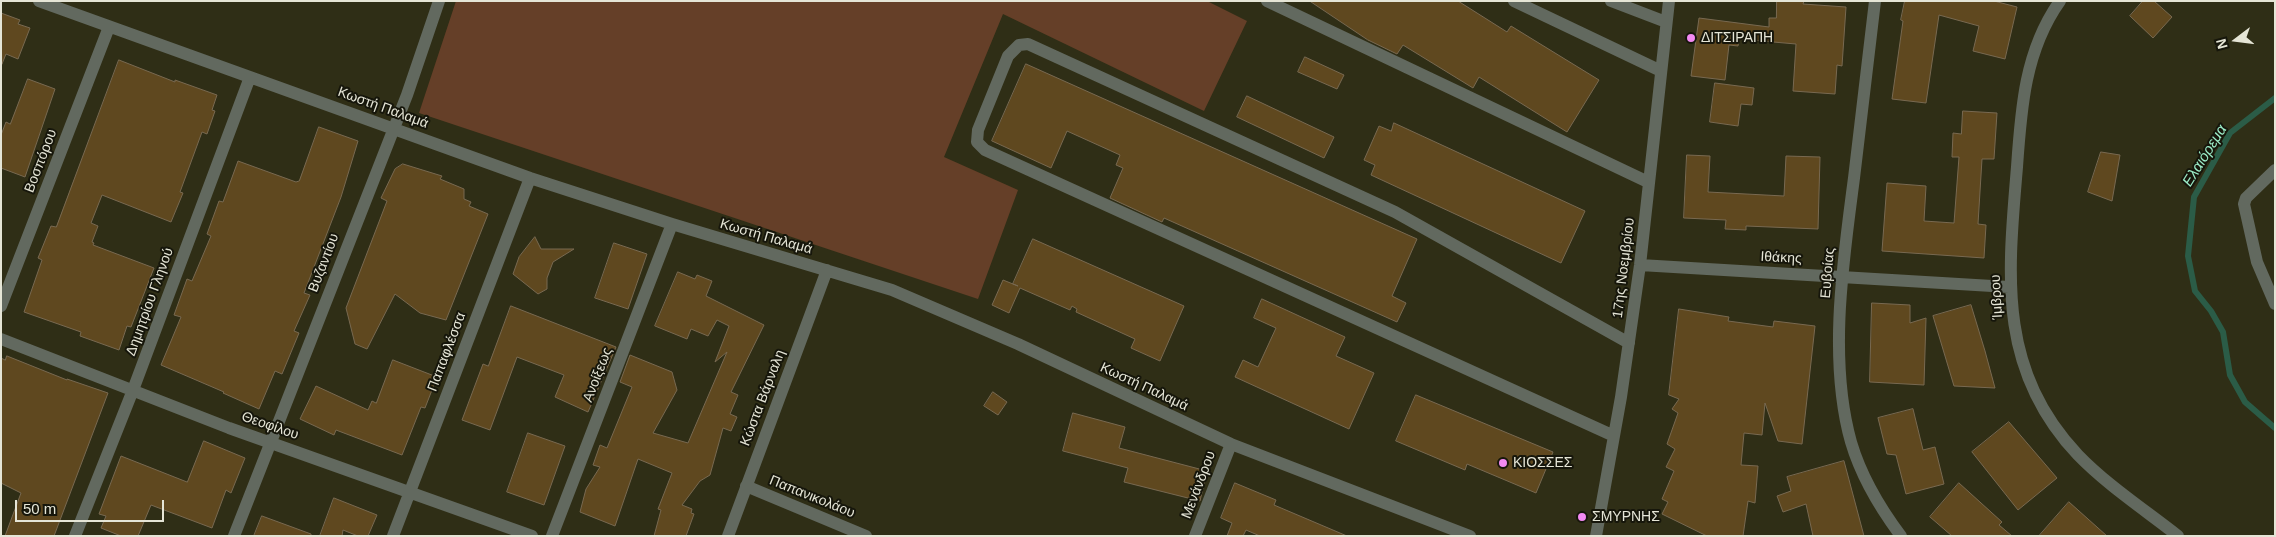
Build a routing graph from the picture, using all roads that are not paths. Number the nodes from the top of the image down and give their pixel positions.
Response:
1 (39, 1) edge
2 (439, 1) edge
3 (1267, 1) edge
4 (1514, 1) edge
5 (1611, 1) edge
6 (1669, 1) edge
7 (1875, 1) edge
8 (2057, 2) edge
9 (1666, 22) junction
10 (110, 27) junction
11 (1661, 71) junction
12 (250, 77) junction
13 (394, 128) junction
14 (2275, 170) edge
15 (530, 178) junction
16 (1648, 182) junction
17 (672, 224) junction
18 (1640, 265) junction
19 (827, 270) junction
20 (1841, 276) junction
21 (2009, 287) junction
22 (2275, 304) edge
23 (1, 306) edge
24 (1, 339) edge
25 (1629, 343) junction
26 (133, 390) junction
27 (1614, 436) junction
28 (271, 441) junction
29 (1231, 444) junction
30 (746, 486) junction
31 (410, 493) junction
32 (76, 536) edge
33 (234, 536) edge
34 (393, 536) edge
35 (532, 536) edge
36 (552, 536) edge
37 (728, 536) edge
38 (866, 536) edge
39 (1196, 536) edge
40 (1470, 536) edge
41 (1596, 536) edge
42 (1901, 536) edge
43 (2178, 536) edge

1 - 10 street, Κωστή Παλαμά
2 - 13 street, Βυζαντίου
3 - 16 street
4 - 11 street
5 - 9 street
6 - 9 street, 17ης Νοεμβρίου
7 - 20 street, Ευβοίας
8 - 21 street, Ίμβρου
9 - 11 street, 17ης Νοεμβρίου
10 - 12 street, Κωστή Παλαμά
10 - 23 street, Βοσπόρου
11 - 16 street, 17ης Νοεμβρίου
12 - 13 street, Κωστή Παλαμά
12 - 26 street, Δημητρίου Γληνού
13 - 15 street, Κωστή Παλαμά
13 - 28 street, Βυζαντίου
14 - 22 street
15 - 17 street, Κωστή Παλαμά
15 - 31 street, Παπαφλέσσα
16 - 18 street, 17ης Νοεμβρίου
17 - 19 street, Κωστή Παλαμά
17 - 36 street, Ανοίξεως
18 - 20 street, Ιθάκης
18 - 25 street, 17ης Νοεμβρίου
19 - 29 street, Κωστή Παλαμά
19 - 30 street, Κώστα Βάρναλη
20 - 21 street, Ιθάκης
20 - 42 street, Ευβοίας
21 - 43 street, Ίμβρου
24 - 26 street, Θεοφίλου
25 - 27 street, 17ης Νοεμβρίου
25 - 27 street
26 - 28 street, Θεοφίλου
26 - 32 street, Δημητρίου Γληνού
27 - 41 street, 17ης Νοεμβρίου
28 - 31 street, Θεοφίλου
28 - 33 street, Βυζαντίου
29 - 39 street, Μενάνδρου
29 - 40 street, Κωστή Παλαμά
30 - 37 street, Κώστα Βάρναλη
30 - 38 street, Παπανικολάου
31 - 34 street, Παπαφλέσσα
31 - 35 street, Θεοφίλου

